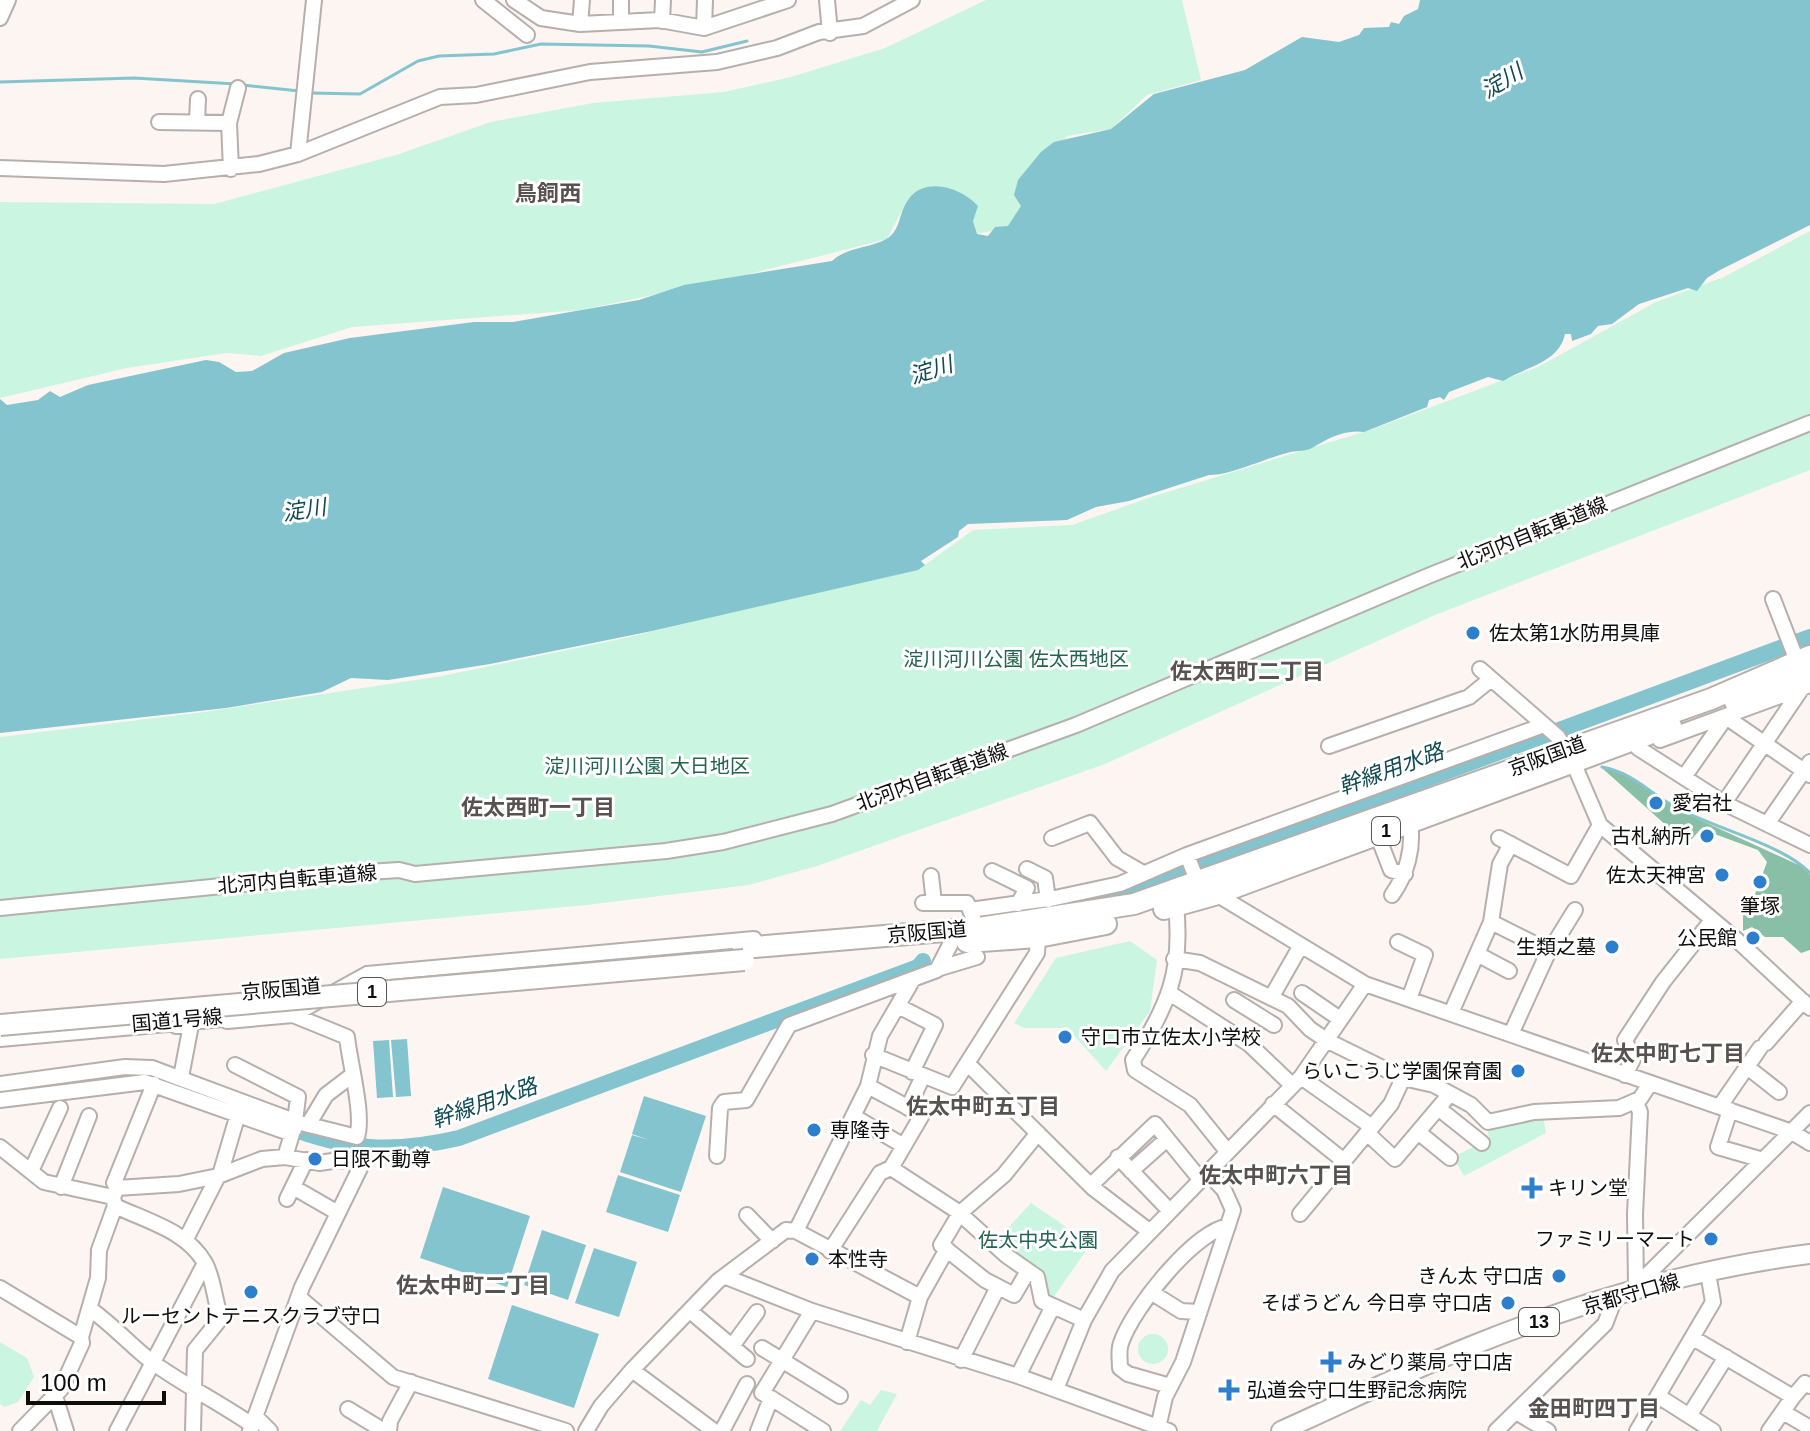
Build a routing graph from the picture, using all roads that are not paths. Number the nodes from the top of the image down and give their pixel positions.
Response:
1 (8, 0) edge
2 (314, 0) edge
3 (483, 0) edge
4 (514, 0) edge
5 (543, 0) edge
6 (582, 0) edge
7 (621, 0) edge
8 (663, 0) edge
9 (705, 0) edge
10 (788, 0) edge
11 (827, 0) edge
12 (871, 0) edge
13 (912, 0) edge
14 (875, 17) junction
15 (0, 18) edge
16 (541, 18) junction
17 (662, 21) junction
18 (621, 22) junction
19 (580, 24) junction
20 (704, 28) junction
21 (830, 33) junction
22 (527, 35) dead end
23 (238, 88) dead end
24 (198, 99) dead end
25 (159, 120) dead end
26 (197, 122) junction
27 (229, 123) junction
28 (298, 154) junction
29 (0, 168) edge
30 (231, 169) junction
31 (1810, 423) edge
32 (1773, 599) dead end
33 (1801, 665) edge
34 (1726, 717) junction
35 (1545, 726) junction
36 (1764, 743) junction
37 (1329, 746) dead end
38 (1638, 748) junction
39 (1565, 749) junction
40 (1808, 769) edge
41 (1684, 777) junction
42 (1724, 803) junction
43 (1410, 822) junction
44 (1767, 824) junction
45 (1600, 825) junction
46 (1377, 834) junction
47 (1052, 838) dead end
48 (1810, 845) edge
49 (1027, 869) dead end
50 (992, 871) dead end
51 (1143, 873) junction
52 (1196, 873) junction
53 (1405, 874) junction
54 (931, 876) dead end
55 (1392, 895) dead end
56 (1048, 900) junction
57 (1018, 904) junction
58 (1176, 905) junction
59 (0, 908) edge
60 (1575, 910) dead end
61 (974, 919) junction
62 (1712, 920) junction
63 (1491, 922) junction
64 (1038, 937) junction
65 (855, 938) junction
66 (1398, 942) dead end
67 (951, 943) junction
68 (1533, 943) dead end
69 (1300, 947) junction
70 (744, 954) junction
71 (1477, 954) junction
72 (977, 957) dead end
73 (1174, 959) junction
74 (937, 970) junction
75 (1509, 971) dead end
76 (912, 981) junction
77 (1365, 984) junction
78 (1242, 986) junction
79 (1302, 993) dead end
80 (353, 994) junction
81 (1171, 994) junction
82 (1271, 998) junction
83 (1409, 999) junction
84 (1234, 1000) junction
85 (1806, 1004) edge
86 (898, 1006) junction
87 (0, 1013) edge
88 (1451, 1013) junction
89 (293, 1015) junction
90 (1340, 1019) junction
91 (0, 1025) edge
92 (191, 1025) junction
93 (1219, 1025) junction
94 (1274, 1025) dead end
95 (1511, 1034) junction
96 (0, 1036) edge
97 (1326, 1040) junction
98 (0, 1042) edge
99 (873, 1055) junction
100 (968, 1064) junction
101 (235, 1065) dead end
102 (1746, 1066) junction
103 (918, 1074) junction
104 (254, 1075) junction
105 (1625, 1075) junction
106 (351, 1076) junction
107 (181, 1077) junction
108 (1403, 1078) junction
109 (1296, 1081) junction
110 (0, 1084) edge
111 (154, 1084) junction
112 (1649, 1085) junction
113 (868, 1086) junction
114 (1779, 1092) dead end
115 (1450, 1094) junction
116 (0, 1100) edge
117 (1636, 1102) junction
118 (1273, 1104) junction
119 (60, 1108) dead end
120 (239, 1108) junction
121 (908, 1108) junction
122 (1438, 1108) junction
123 (1725, 1108) junction
124 (1810, 1113) edge
125 (89, 1116) dead end
126 (853, 1116) junction
127 (297, 1127) junction
128 (1370, 1130) junction
129 (1418, 1132) junction
130 (1792, 1132) junction
131 (1038, 1133) junction
132 (1167, 1139) junction
133 (1482, 1143) dead end
134 (1810, 1143) edge
135 (904, 1146) junction
136 (0, 1148) edge
137 (1227, 1151) junction
138 (717, 1156) dead end
139 (285, 1157) junction
140 (1118, 1157) junction
141 (1450, 1158) dead end
142 (306, 1160) junction
143 (1763, 1160) junction
144 (1344, 1161) junction
145 (891, 1168) junction
146 (31, 1171) junction
147 (1131, 1171) junction
148 (219, 1176) junction
149 (1203, 1176) junction
150 (1091, 1185) junction
151 (61, 1187) junction
152 (115, 1197) junction
153 (1169, 1210) junction
154 (338, 1213) junction
155 (960, 1213) junction
156 (1300, 1214) dead end
157 (747, 1215) dead end
158 (1228, 1226) junction
159 (796, 1231) junction
160 (1149, 1231) junction
161 (186, 1239) junction
162 (772, 1241) junction
163 (947, 1249) junction
164 (830, 1251) junction
165 (1810, 1254) edge
166 (205, 1263) junction
167 (1028, 1271) junction
168 (1708, 1273) junction
169 (726, 1277) junction
170 (998, 1287) junction
171 (0, 1288) edge
172 (1627, 1293) junction
173 (1154, 1294) junction
174 (920, 1297) junction
175 (300, 1298) junction
176 (1052, 1308) junction
177 (90, 1309) junction
178 (690, 1311) junction
179 (812, 1311) junction
180 (757, 1312) dead end
181 (1199, 1312) junction
182 (1084, 1320) junction
183 (81, 1337) junction
184 (1693, 1338) junction
185 (907, 1342) junction
186 (732, 1346) junction
187 (762, 1348) dead end
188 (1726, 1357) junction
189 (747, 1359) dead end
190 (782, 1360) junction
191 (961, 1360) junction
192 (151, 1361) junction
193 (632, 1370) junction
194 (1018, 1376) junction
195 (411, 1382) junction
196 (1170, 1386) junction
197 (1810, 1386) edge
198 (193, 1389) junction
199 (1056, 1389) junction
200 (55, 1396) junction
201 (767, 1396) junction
202 (840, 1396) dead end
203 (1658, 1396) junction
204 (1793, 1397) junction
205 (348, 1409) dead end
206 (1516, 1412) junction
207 (1783, 1412) junction
208 (1689, 1416) junction
209 (252, 1424) edge
210 (364, 1427) edge
211 (1810, 1428) edge
212 (1163, 1429) edge
213 (20, 1431) edge
214 (66, 1431) edge
215 (117, 1431) edge
216 (193, 1431) edge
217 (270, 1431) edge
218 (387, 1431) edge
219 (566, 1431) edge
220 (586, 1431) edge
221 (714, 1431) edge
222 (722, 1431) edge
223 (758, 1431) edge
224 (823, 1431) edge
225 (1281, 1431) edge
226 (1496, 1431) edge
227 (1548, 1431) edge
228 (1637, 1431) edge
229 (1713, 1431) edge
230 (1769, 1431) edge

1 - 15 street
2 - 28 street
3 - 22 street
4 - 16 street
5 - 16 street
6 - 19 street
7 - 18 street
8 - 17 street
9 - 20 street
10 - 20 street
11 - 21 street
12 - 14 street
13 - 14 street
14 - 21 street
16 - 19 street
17 - 18 street
17 - 20 street
18 - 19 street
21 - 28 street
23 - 27 street
24 - 26 street
25 - 26 street
26 - 27 street
27 - 30 street
28 - 30 street
29 - 30 street
31 - 59 street, 北河内自転車道線
32 - 33 street
33 - 34 street
33 - 36 street
33 - 39 highway, 京阪国道 / 1
34 - 36 street
34 - 38 street
34 - 41 street
35 - 37 street
35 - 39 street
35 - 52 street
36 - 40 street
36 - 42 street
38 - 39 street
38 - 41 street
39 - 43 highway, 京阪国道 / 1
39 - 45 street
39 - 52 highway, 京阪国道 / 1
40 - 44 street
41 - 42 street
42 - 44 street
43 - 46 highway, 京阪国道 / 1
43 - 53 street
44 - 48 street
45 - 62 street
45 - 63 street
46 - 52 highway, 京阪国道 / 1
46 - 53 street
47 - 51 street
49 - 56 street
50 - 57 street
51 - 52 street
51 - 56 street
52 - 58 highway, 京阪国道 / 1
52 - 61 highway, 京阪国道 / 1
52 - 69 street
53 - 55 street
54 - 61 street
56 - 57 street
57 - 61 street
58 - 64 highway, 京阪国道 / 1
58 - 73 street
60 - 95 street
61 - 65 highway, 京阪国道 / 1
62 - 85 street
62 - 105 street
63 - 68 street
63 - 71 street
64 - 67 highway, 京阪国道 / 1
64 - 100 street
65 - 70 highway, 京阪国道 / 1
65 - 89 street
66 - 83 street
67 - 70 highway, 京阪国道 / 1
67 - 74 street
69 - 77 street
69 - 82 street
70 - 80 highway, 京阪国道 / 1, bridge
70 - 87 highway, 京阪国道 / 1
71 - 75 street
71 - 88 street
72 - 74 street
73 - 78 street
73 - 81 street
74 - 76 street
76 - 86 street
76 - 138 street
77 - 83 street
77 - 90 street
78 - 82 street
78 - 84 street
79 - 90 street
80 - 91 highway, 京阪国道 / 1, bridge
80 - 96 highway, 国道1号線 / 1, bridge
81 - 93 street
81 - 137 street
82 - 97 street
83 - 88 street
84 - 93 street
84 - 94 street
85 - 102 street
86 - 99 street
86 - 103 street
88 - 95 street
89 - 92 street
89 - 106 street
90 - 97 street
92 - 98 street
92 - 107 street
93 - 109 street
95 - 105 street
97 - 108 street
97 - 109 street
99 - 103 street
99 - 113 street
100 - 103 street
100 - 131 street
101 - 104 street
102 - 114 street
102 - 123 street
103 - 121 street
104 - 120 street
104 - 127 street
105 - 112 street
106 - 127 street
106 - 127 street
107 - 110 street
107 - 120 street
108 - 115 street
108 - 128 street
109 - 118 street
109 - 128 street
111 - 116 street
111 - 120 street
111 - 152 street
112 - 117 street
112 - 123 street
113 - 121 street
113 - 126 street
115 - 117 street
115 - 122 street
117 - 172 street
118 - 137 street
118 - 144 street
119 - 146 street
120 - 127 street
120 - 148 street
121 - 135 street
122 - 129 street
122 - 133 street
123 - 130 street
123 - 143 street
124 - 130 street
125 - 151 street
126 - 135 street
126 - 159 street
127 - 139 street
128 - 129 street
128 - 144 street
129 - 141 street
130 - 134 street
130 - 143 street
131 - 150 street
131 - 155 street
132 - 140 street
132 - 147 street
132 - 149 street
135 - 145 street
136 - 146 street
137 - 149 street
139 - 142 street
139 - 148 street
140 - 147 street
140 - 150 street
142 - 154 street
142 - 154 street
143 - 172 street
144 - 156 street
145 - 155 street
145 - 164 street
146 - 151 street
147 - 153 street
148 - 152 street
148 - 161 street
149 - 153 street
149 - 158 street
150 - 160 street
151 - 152 street
152 - 161 street
152 - 177 street
153 - 160 street
154 - 175 street
155 - 163 street
155 - 167 street
157 - 162 street
158 - 173 street
158 - 181 street
159 - 162 street
159 - 164 street
160 - 182 street
161 - 166 street
162 - 169 street
163 - 170 street
163 - 174 street
164 - 174 street
165 - 168 main road, 京都守口線 / 13
166 - 192 street
166 - 198 street
167 - 170 street
167 - 176 street
168 - 172 main road, 京都守口線 / 13
168 - 184 street
169 - 178 street
169 - 179 street
170 - 191 street
171 - 183 street
172 - 206 street
172 - 225 main road, 京都守口線 / 13
173 - 181 street
173 - 196 street
174 - 185 street
175 - 195 street
175 - 209 street
176 - 182 street
176 - 194 street
177 - 183 street
177 - 192 street
178 - 186 street
178 - 193 street
179 - 185 street
179 - 190 street
180 - 186 street
181 - 196 street
182 - 199 street
183 - 200 street
184 - 188 street
184 - 203 street
185 - 191 street
186 - 189 street
187 - 190 street
188 - 204 street
188 - 208 street
190 - 201 street
190 - 202 street
191 - 194 street
192 - 198 street
192 - 215 street
193 - 220 street
193 - 221 street
194 - 199 street
195 - 218 street
195 - 219 street
196 - 212 street
197 - 204 street
198 - 209 street
198 - 216 street
199 - 212 street
200 - 213 street
200 - 214 street
201 - 222 street
201 - 223 street
201 - 224 street
203 - 208 street
203 - 228 street
204 - 207 street
205 - 210 street
206 - 226 street
206 - 227 street
207 - 211 street
207 - 230 street
208 - 229 street
209 - 217 street
210 - 218 street

